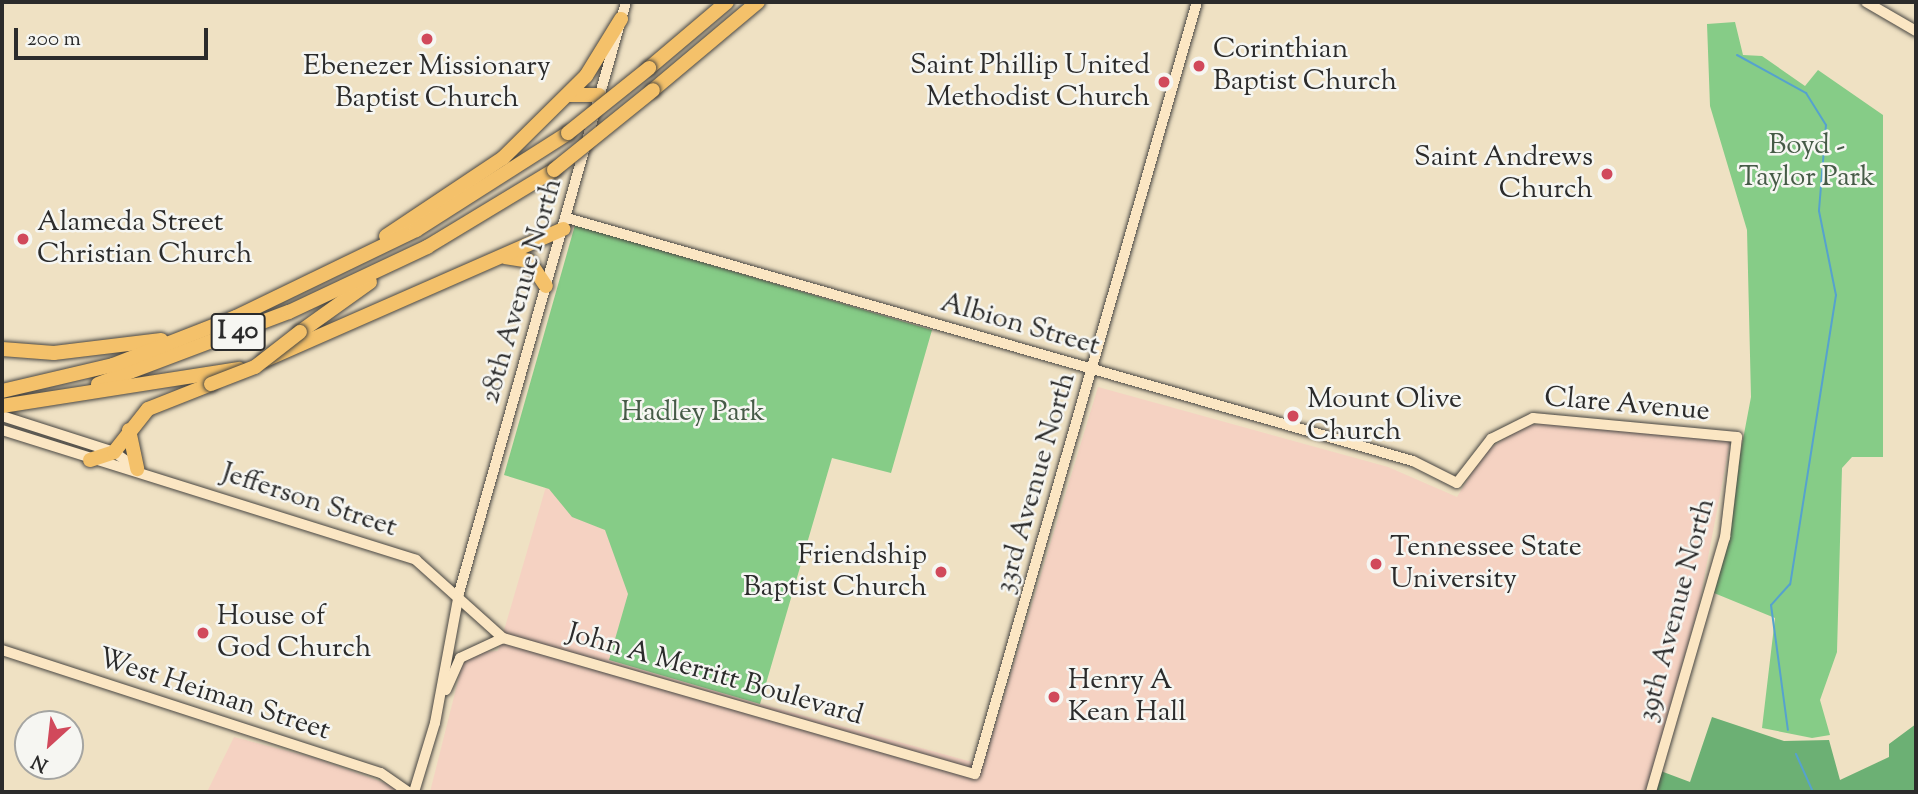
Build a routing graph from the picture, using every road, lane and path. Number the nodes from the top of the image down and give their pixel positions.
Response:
1 (626, 2) edge
2 (727, 2) edge
3 (758, 2) edge
4 (1197, 2) edge
5 (1867, 2) edge
6 (621, 19) junction
7 (1916, 31) edge
8 (569, 95) junction
9 (598, 95) junction
10 (565, 223) junction
11 (427, 247) junction
12 (500, 257) junction
13 (344, 264) junction
14 (546, 286) junction
15 (193, 334) junction
16 (2, 349) edge
17 (1092, 370) junction
18 (2, 391) edge
19 (35, 395) junction
20 (2, 406) edge
21 (2, 416) edge
22 (129, 428) junction
23 (2, 430) edge
24 (1737, 437) joint
25 (114, 452) junction
26 (90, 460) junction
27 (137, 469) junction
28 (1457, 483) joint
29 (459, 593) junction
30 (503, 638) junction
31 (2, 650) edge
32 (435, 723) junction
33 (975, 774) joint
34 (408, 792) edge
35 (414, 792) edge
36 (1651, 792) edge

1 - 6 street, 28th Avenue North
2 - 13 highway, I 40, bridge
3 - 11 highway, I 40, bridge
4 - 17 street, 33rd Avenue North
5 - 7 street
6 - 8 highway
6 - 9 street, 28th Avenue North
8 - 9 highway
8 - 13 highway
9 - 10 street, 28th Avenue North
10 - 12 highway
10 - 14 street, 28th Avenue North
10 - 17 street, Albion Street
11 - 19 highway, I 40
11 - 22 highway, bridge
12 - 14 highway
12 - 19 highway
13 - 15 highway, I 40
14 - 29 street, 28th Avenue North
15 - 16 highway
15 - 19 highway, I 40
17 - 28 street, Albion Street
17 - 33 street, 33rd Avenue North
18 - 19 highway, I 40
19 - 20 highway, I 40
21 - 25 street, Jefferson Street
22 - 25 highway
22 - 27 highway
23 - 26 street, Jefferson Street
24 - 28 street, Clare Avenue
24 - 36 street, 39th Avenue North
25 - 26 highway
25 - 27 street, Jefferson Street
26 - 27 street, Jefferson Street
27 - 29 street, Jefferson Street
29 - 30 street, John A Merritt Boulevard
29 - 32 street, 28th Avenue North
30 - 32 street
30 - 33 street, John A Merritt Boulevard
31 - 34 street, West Heiman Street
32 - 35 street

